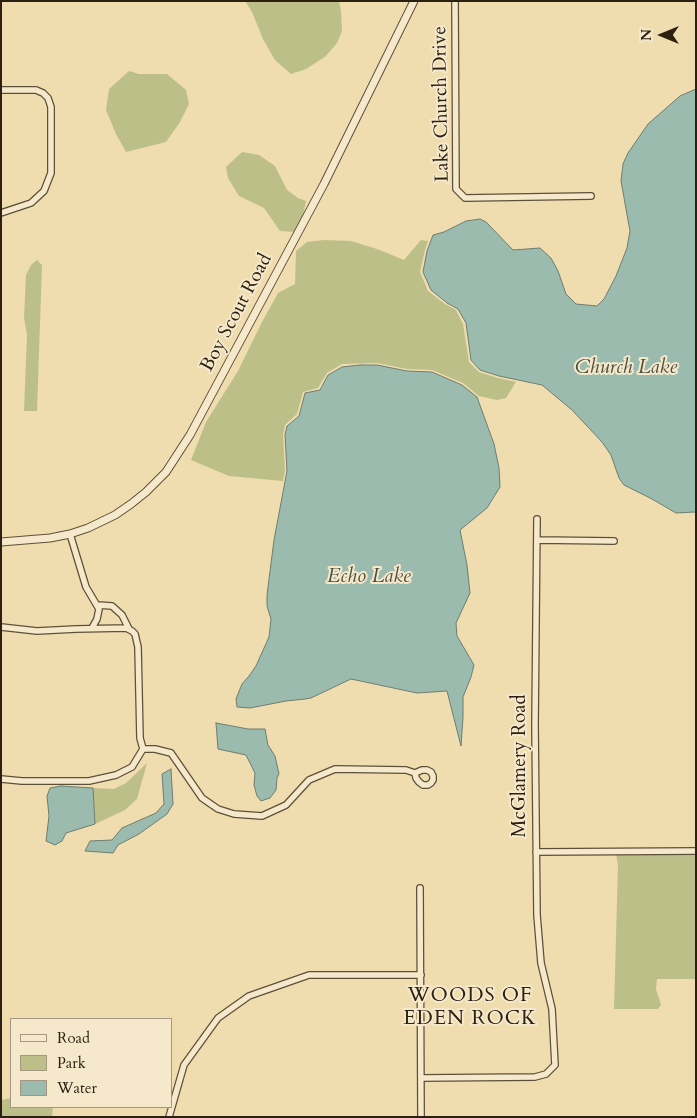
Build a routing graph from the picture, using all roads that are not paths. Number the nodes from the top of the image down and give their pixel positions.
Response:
1 (414, 1) edge
2 (455, 1) edge
3 (1, 90) edge
4 (591, 196) dead end
5 (1, 212) edge
6 (537, 519) dead end
7 (70, 534) junction
8 (537, 540) junction
9 (614, 541) dead end
10 (1, 542) edge
11 (98, 605) junction
12 (1, 627) edge
13 (92, 628) junction
14 (129, 629) junction
15 (144, 748) junction
16 (415, 773) dead end
17 (1, 778) edge
18 (696, 851) edge
19 (536, 852) junction
20 (420, 888) dead end
21 (421, 975) junction
22 (421, 1078) junction
23 (172, 1107) edge
24 (421, 1117) edge

1 - 7 street, Boy Scout Road
2 - 4 street, Lake Church Drive
3 - 5 street
6 - 8 street, McGlamery Road
7 - 10 street, Boy Scout Road
7 - 11 street
8 - 9 street
8 - 19 street, McGlamery Road
11 - 13 street
11 - 14 street
12 - 13 street
13 - 14 street
14 - 15 street
15 - 16 street
15 - 17 street
18 - 19 street, McGlamery Road
19 - 22 street
20 - 21 street
21 - 22 street
21 - 23 street
22 - 24 street

